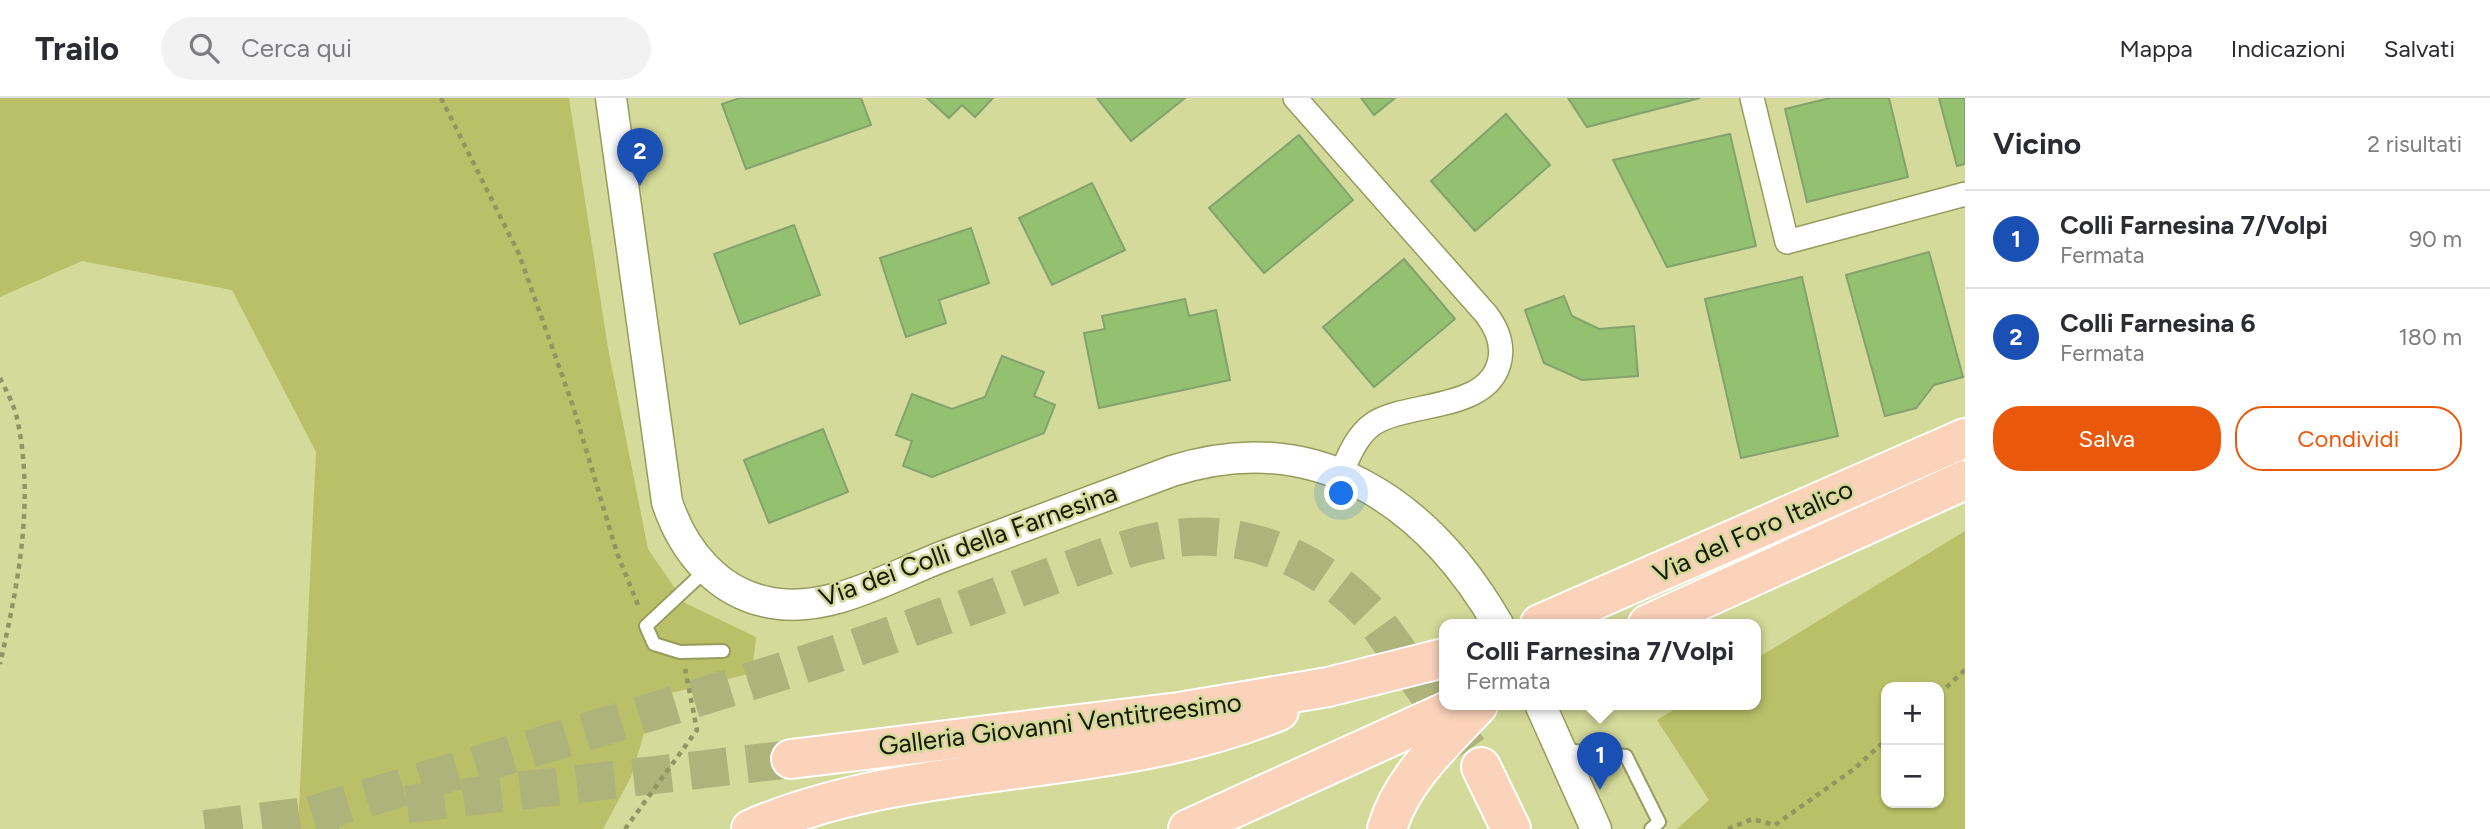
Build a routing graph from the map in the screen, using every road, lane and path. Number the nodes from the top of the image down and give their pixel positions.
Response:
1 (441, 98) edge
2 (611, 98) edge
3 (1295, 98) edge
4 (1752, 98) edge
5 (1965, 194) edge
6 (0, 378) edge
7 (1965, 438) edge
8 (1341, 474) junction
9 (1965, 480) edge
10 (706, 569) junction
11 (1553, 618) edge
12 (1495, 619) edge
13 (1659, 619) edge
14 (646, 626) junction
15 (723, 651) dead end
16 (680, 652) junction
17 (1439, 659) edge
18 (0, 664) edge
19 (1965, 670) edge
20 (1328, 687) junction
21 (1944, 689) edge
22 (1450, 710) edge
23 (1473, 710) edge
24 (1544, 710) edge
25 (1881, 745) edge
26 (1561, 750) junction
27 (791, 759) tunnel mouth
28 (1480, 767) tunnel mouth
29 (1776, 827) edge
30 (625, 829) edge
31 (751, 829) edge
32 (1188, 829) edge
33 (1387, 829) edge
34 (1511, 829) edge
35 (1596, 829) edge
36 (1651, 829) edge
37 (1728, 829) edge

1 - 14 path
2 - 10 street, Via dei Colli della Farnesina
3 - 8 street
4 - 5 street
6 - 18 path
7 - 11 highway, Via del Foro Italico
8 - 10 street, Via dei Colli della Farnesina
8 - 12 street, Via dei Colli della Farnesina
9 - 13 highway, Via del Foro Italico
10 - 14 lane
14 - 16 lane
15 - 16 lane
16 - 30 path
17 - 20 highway
19 - 21 path
20 - 27 highway, Galleria Giovanni Ventitreesimo
20 - 31 highway
22 - 32 highway
23 - 33 highway
24 - 26 street
25 - 29 path
26 - 35 street
26 - 36 lane
28 - 34 highway
29 - 37 path

